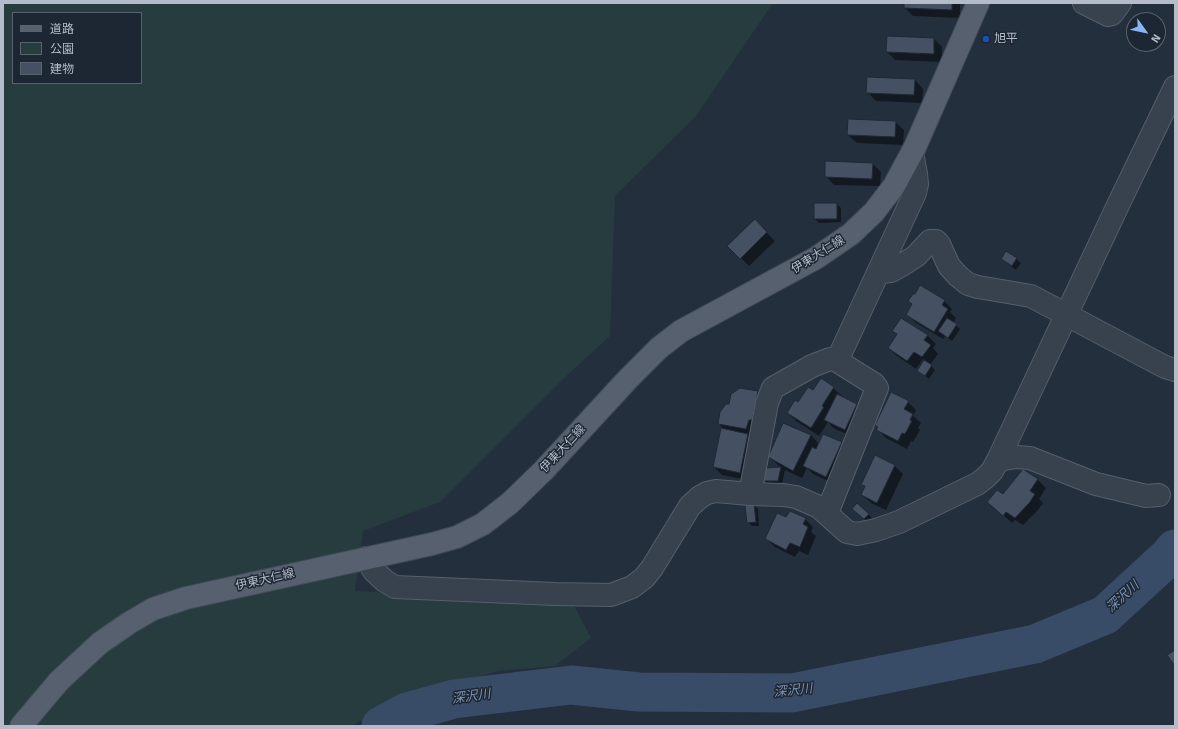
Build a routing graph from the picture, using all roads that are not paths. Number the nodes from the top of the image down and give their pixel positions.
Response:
1 (978, 3) edge
2 (1084, 3) edge
3 (1120, 3) edge
4 (1175, 87) edge
5 (912, 153) junction
6 (879, 272) junction
7 (1066, 314) junction
8 (837, 361) junction
9 (1175, 370) edge
10 (998, 460) junction
11 (750, 494) junction
12 (1159, 495) dead end
13 (826, 513) junction
14 (366, 558) junction
15 (21, 726) edge

1 - 5 main road, 伊東大仁線
2 - 3 street
4 - 7 street
5 - 6 street
5 - 14 main road, 伊東大仁線
6 - 7 street
6 - 8 street
7 - 9 street
7 - 10 street
8 - 11 street
8 - 13 street
10 - 12 street
10 - 13 street
11 - 13 street
11 - 14 street
14 - 15 main road, 伊東大仁線

